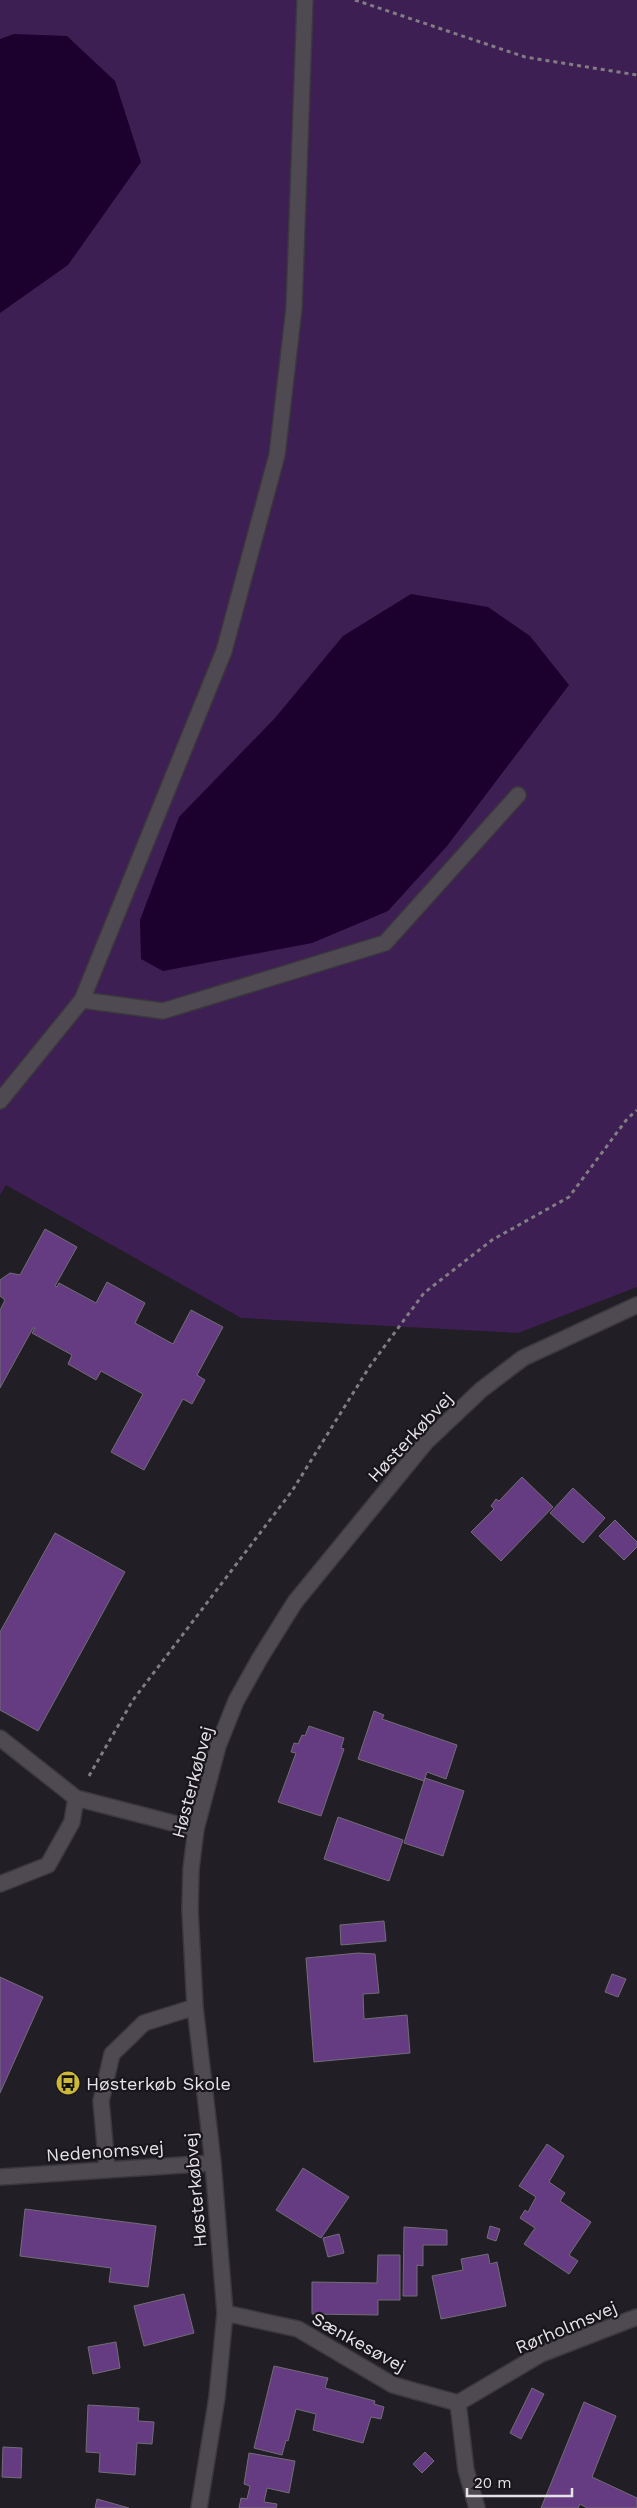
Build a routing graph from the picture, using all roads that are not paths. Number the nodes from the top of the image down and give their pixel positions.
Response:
1 (305, 0) edge
2 (518, 795) dead end
3 (82, 1000) junction
4 (0, 1101) edge
5 (637, 1305) edge
6 (0, 1738) edge
7 (76, 1798) junction
8 (196, 1829) junction
9 (0, 1884) edge
10 (195, 2007) junction
11 (213, 2163) junction
12 (107, 2168) junction
13 (0, 2177) edge
14 (225, 2313) junction
15 (637, 2317) edge
16 (458, 2403) junction
17 (199, 2508) edge
18 (477, 2508) edge

1 - 3 street
2 - 3 street
3 - 4 street
5 - 8 street, Høsterkøbvej
6 - 7 street
7 - 8 street
7 - 9 street
8 - 10 street, Høsterkøbvej
10 - 11 street, Høsterkøbvej
10 - 12 street
11 - 12 street, Nedenomsvej
11 - 14 street, Høsterkøbvej
12 - 13 street, Nedenomsvej
14 - 16 street, Sænkesøvej
14 - 17 street, Høsterkøbvej
15 - 16 street, Rørholmsvej
16 - 18 street

